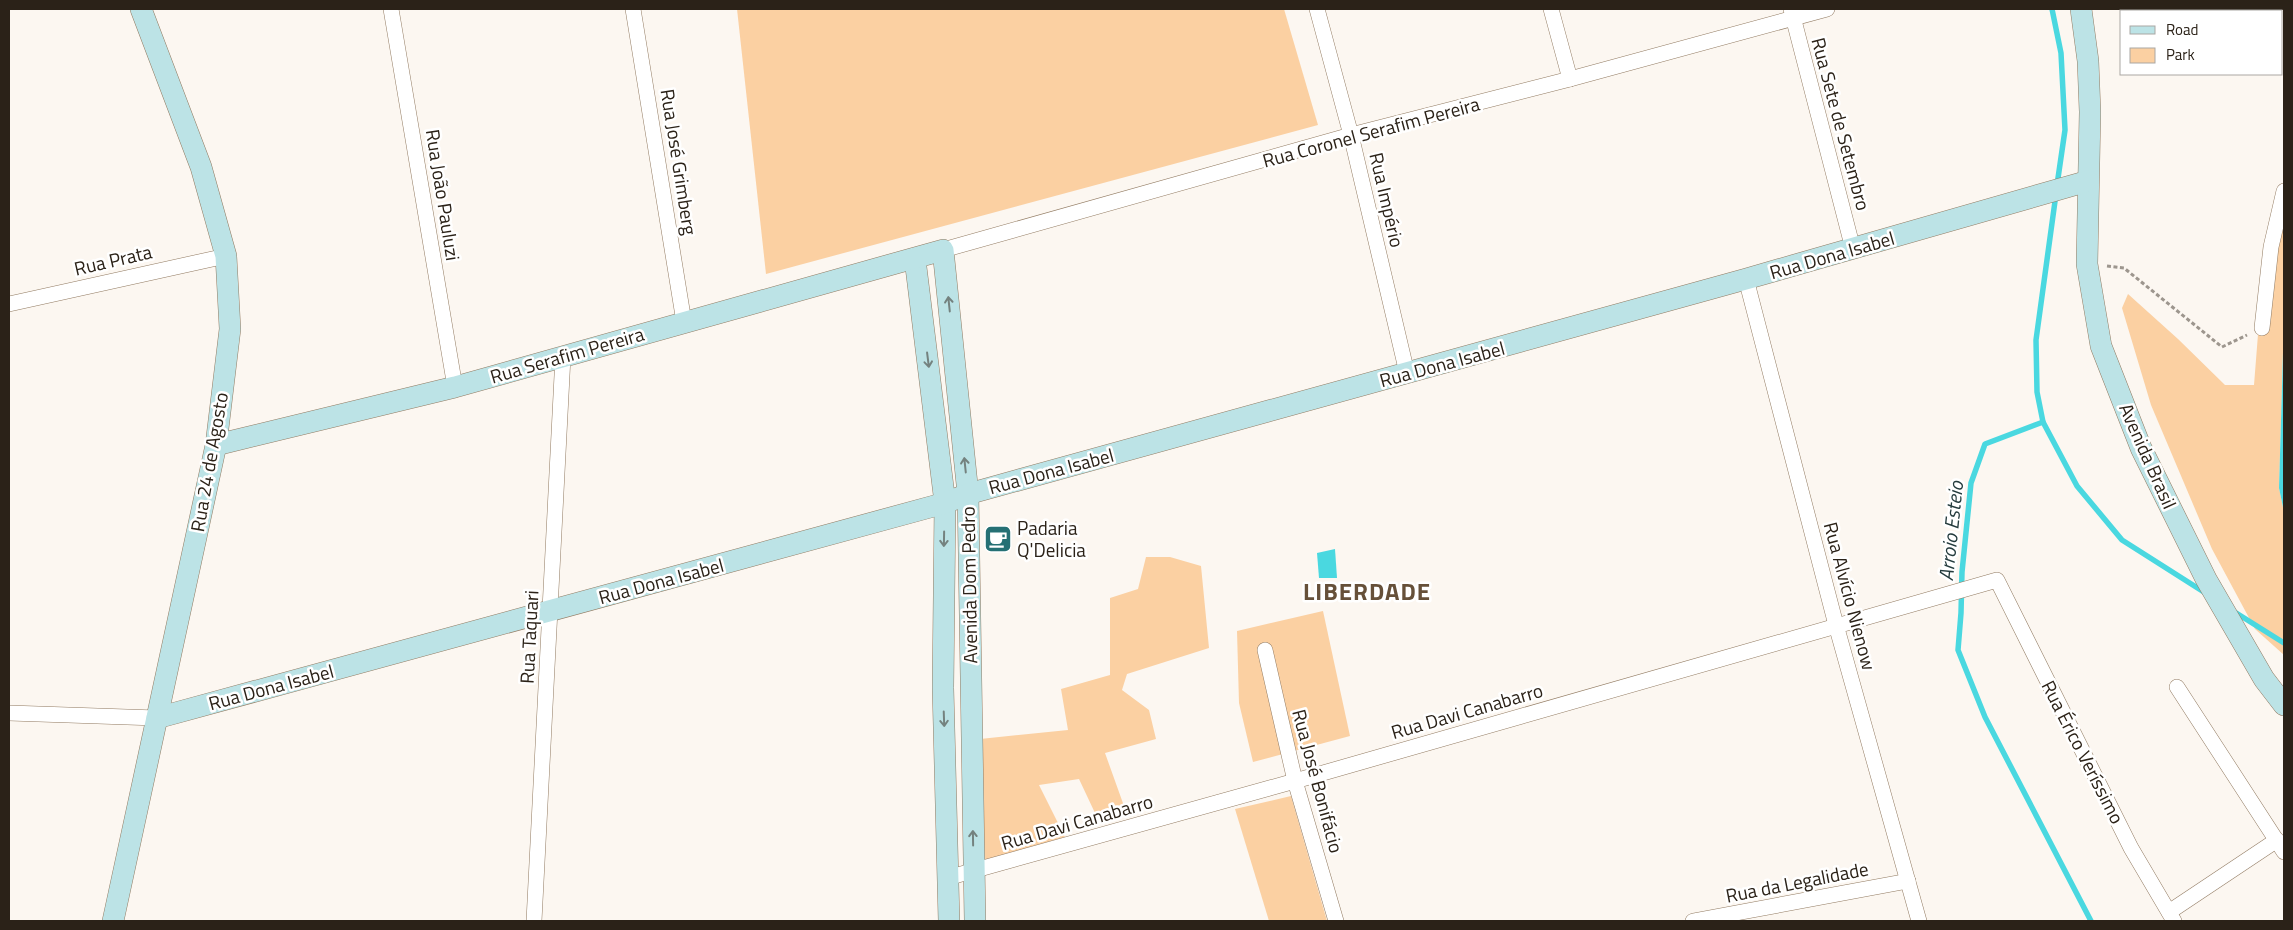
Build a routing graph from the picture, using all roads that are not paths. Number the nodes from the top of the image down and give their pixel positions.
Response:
1 (141, 9) edge
2 (391, 9) edge
3 (633, 9) edge
4 (1316, 9) edge
5 (1551, 9) edge
6 (1827, 9) edge
7 (2081, 9) edge
8 (1792, 13) edge
9 (1570, 79) junction
10 (1351, 135) junction
11 (2078, 184) junction
12 (2284, 191) edge
13 (1853, 249) junction
14 (943, 250) junction
15 (226, 256) junction
16 (915, 259) junction
17 (1746, 279) junction
18 (9, 304) edge
19 (684, 322) junction
20 (2262, 328) road end
21 (562, 356) junction
22 (1407, 373) junction
23 (454, 387) junction
24 (216, 445) junction
25 (968, 494) junction
26 (945, 503) junction
27 (1998, 580) joint
28 (943, 592) junction
29 (969, 592) junction
30 (550, 611) junction
31 (1836, 625) junction
32 (1265, 650) dead end
33 (970, 686) junction
34 (2177, 687) dead end
35 (943, 688) junction
36 (2284, 705) edge
37 (9, 713) edge
38 (157, 718) junction
39 (1295, 781) junction
40 (946, 783) junction
41 (972, 783) junction
42 (2281, 846) edge
43 (974, 872) junction
44 (947, 878) junction
45 (1908, 881) junction
46 (2171, 917) edge
47 (113, 921) edge
48 (534, 921) edge
49 (949, 921) edge
50 (975, 921) edge
51 (1336, 921) edge
52 (1693, 921) edge
53 (1919, 921) edge

1 - 15 street, Rua 24 de Agosto
2 - 23 street, Rua João Pauluzi
3 - 19 street, Rua José Grimberg
4 - 10 street, Rua Império
5 - 9 street
6 - 8 street, Rua Coronel Serafim Pereira
7 - 11 street
8 - 9 street, Rua Coronel Serafim Pereira
8 - 13 street, Rua Sete de Setembro
9 - 10 street, Rua Coronel Serafim Pereira
10 - 14 street, Rua Coronel Serafim Pereira
10 - 22 street, Rua Império
11 - 13 street, Rua Dona Isabel
11 - 36 street, Avenida Brasil
12 - 20 street
13 - 17 street, Rua Dona Isabel
14 - 16 street, Rua Coronel Serafim Pereira
25 -> 14 street, Avenida Dom Pedro
15 - 18 street, Rua Prata
15 - 24 street, Rua 24 de Agosto
16 - 19 street, Rua Serafim Pereira
16 -> 26 street, Avenida Dom Pedro
17 - 22 street, Rua Dona Isabel
17 - 31 street, Rua Alvício Nienow
19 - 21 street, Rua Serafim Pereira
21 - 23 street, Rua Serafim Pereira
21 - 30 street, Rua Taquari
22 - 25 street, Rua Dona Isabel
23 - 24 street, Rua Serafim Pereira
24 - 38 street, Rua 24 de Agosto
25 - 26 street, Rua Dona Isabel
25 - 29 street, Avenida Dom Pedro
26 -> 28 street, Avenida Dom Pedro
26 - 30 street, Rua Dona Isabel
27 - 31 street, Rua Davi Canabarro
27 - 46 street, Rua Érico Veríssimo
28 - 29 street
28 - 35 street, Avenida Dom Pedro
29 - 33 street, Avenida Dom Pedro
30 - 38 street, Rua Dona Isabel
30 - 48 street, Rua Taquari
31 - 39 street, Rua Davi Canabarro
31 - 45 street, Rua Alvício Nienow
32 - 39 street, Rua José Bonifácio
33 - 35 street
33 - 41 street, Avenida Dom Pedro
34 - 42 street
35 -> 40 street, Avenida Dom Pedro
37 - 38 street, Rua Dona Isabel
38 - 47 street, Rua 24 de Agosto
39 - 43 street, Rua Davi Canabarro
39 - 51 street, Rua José Bonifácio
40 - 41 street
40 - 44 street, Avenida Dom Pedro
43 -> 41 street, Avenida Dom Pedro
42 - 46 street
43 - 44 street, Rua Davi Canabarro
43 - 50 street, Avenida Dom Pedro
44 - 49 street, Avenida Dom Pedro
45 - 52 street, Rua da Legalidade
45 - 53 street, Rua Alvício Nienow

